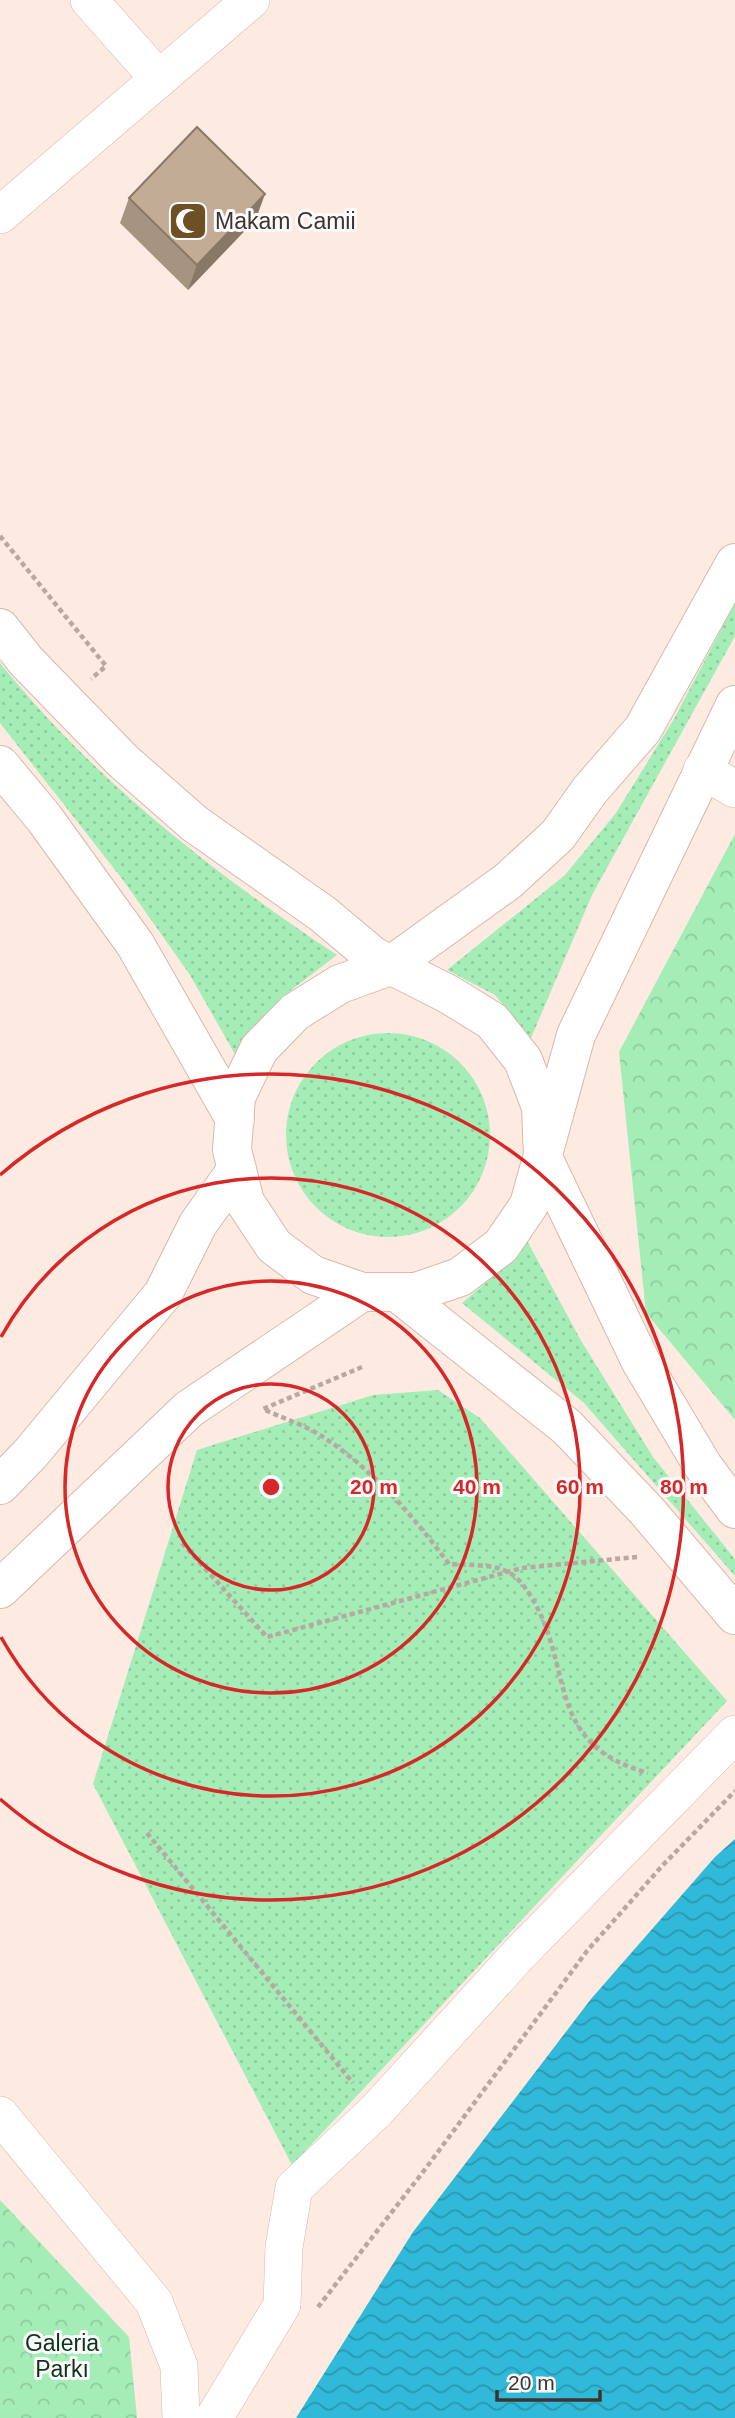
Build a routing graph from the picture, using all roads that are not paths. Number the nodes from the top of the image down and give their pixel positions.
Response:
1 (89, 0) edge
2 (251, 0) edge
3 (159, 79) junction
4 (0, 215) edge
5 (735, 563) edge
6 (0, 628) edge
7 (730, 728) edge
8 (0, 765) edge
9 (702, 770) junction
10 (735, 789) edge
11 (390, 966) junction
12 (235, 1119) junction
13 (543, 1158) junction
14 (237, 1169) junction
15 (379, 1292) junction
16 (0, 1485) edge
17 (735, 1509) edge
18 (0, 1589) edge
19 (735, 1615) edge
20 (735, 1734) edge
21 (0, 2115) edge
22 (181, 2418) edge
23 (214, 2418) edge

1 - 3 street
2 - 3 street
3 - 4 street
5 - 11 main road
6 - 11 main road
7 - 9 main road
8 - 12 main road
9 - 10 street
9 - 13 main road
11 - 12 main road
11 - 13 main road
12 - 14 main road
13 - 15 main road
13 - 17 main road
14 - 15 main road
14 - 16 main road
15 - 18 main road
15 - 19 main road
20 - 23 street
21 - 22 street

